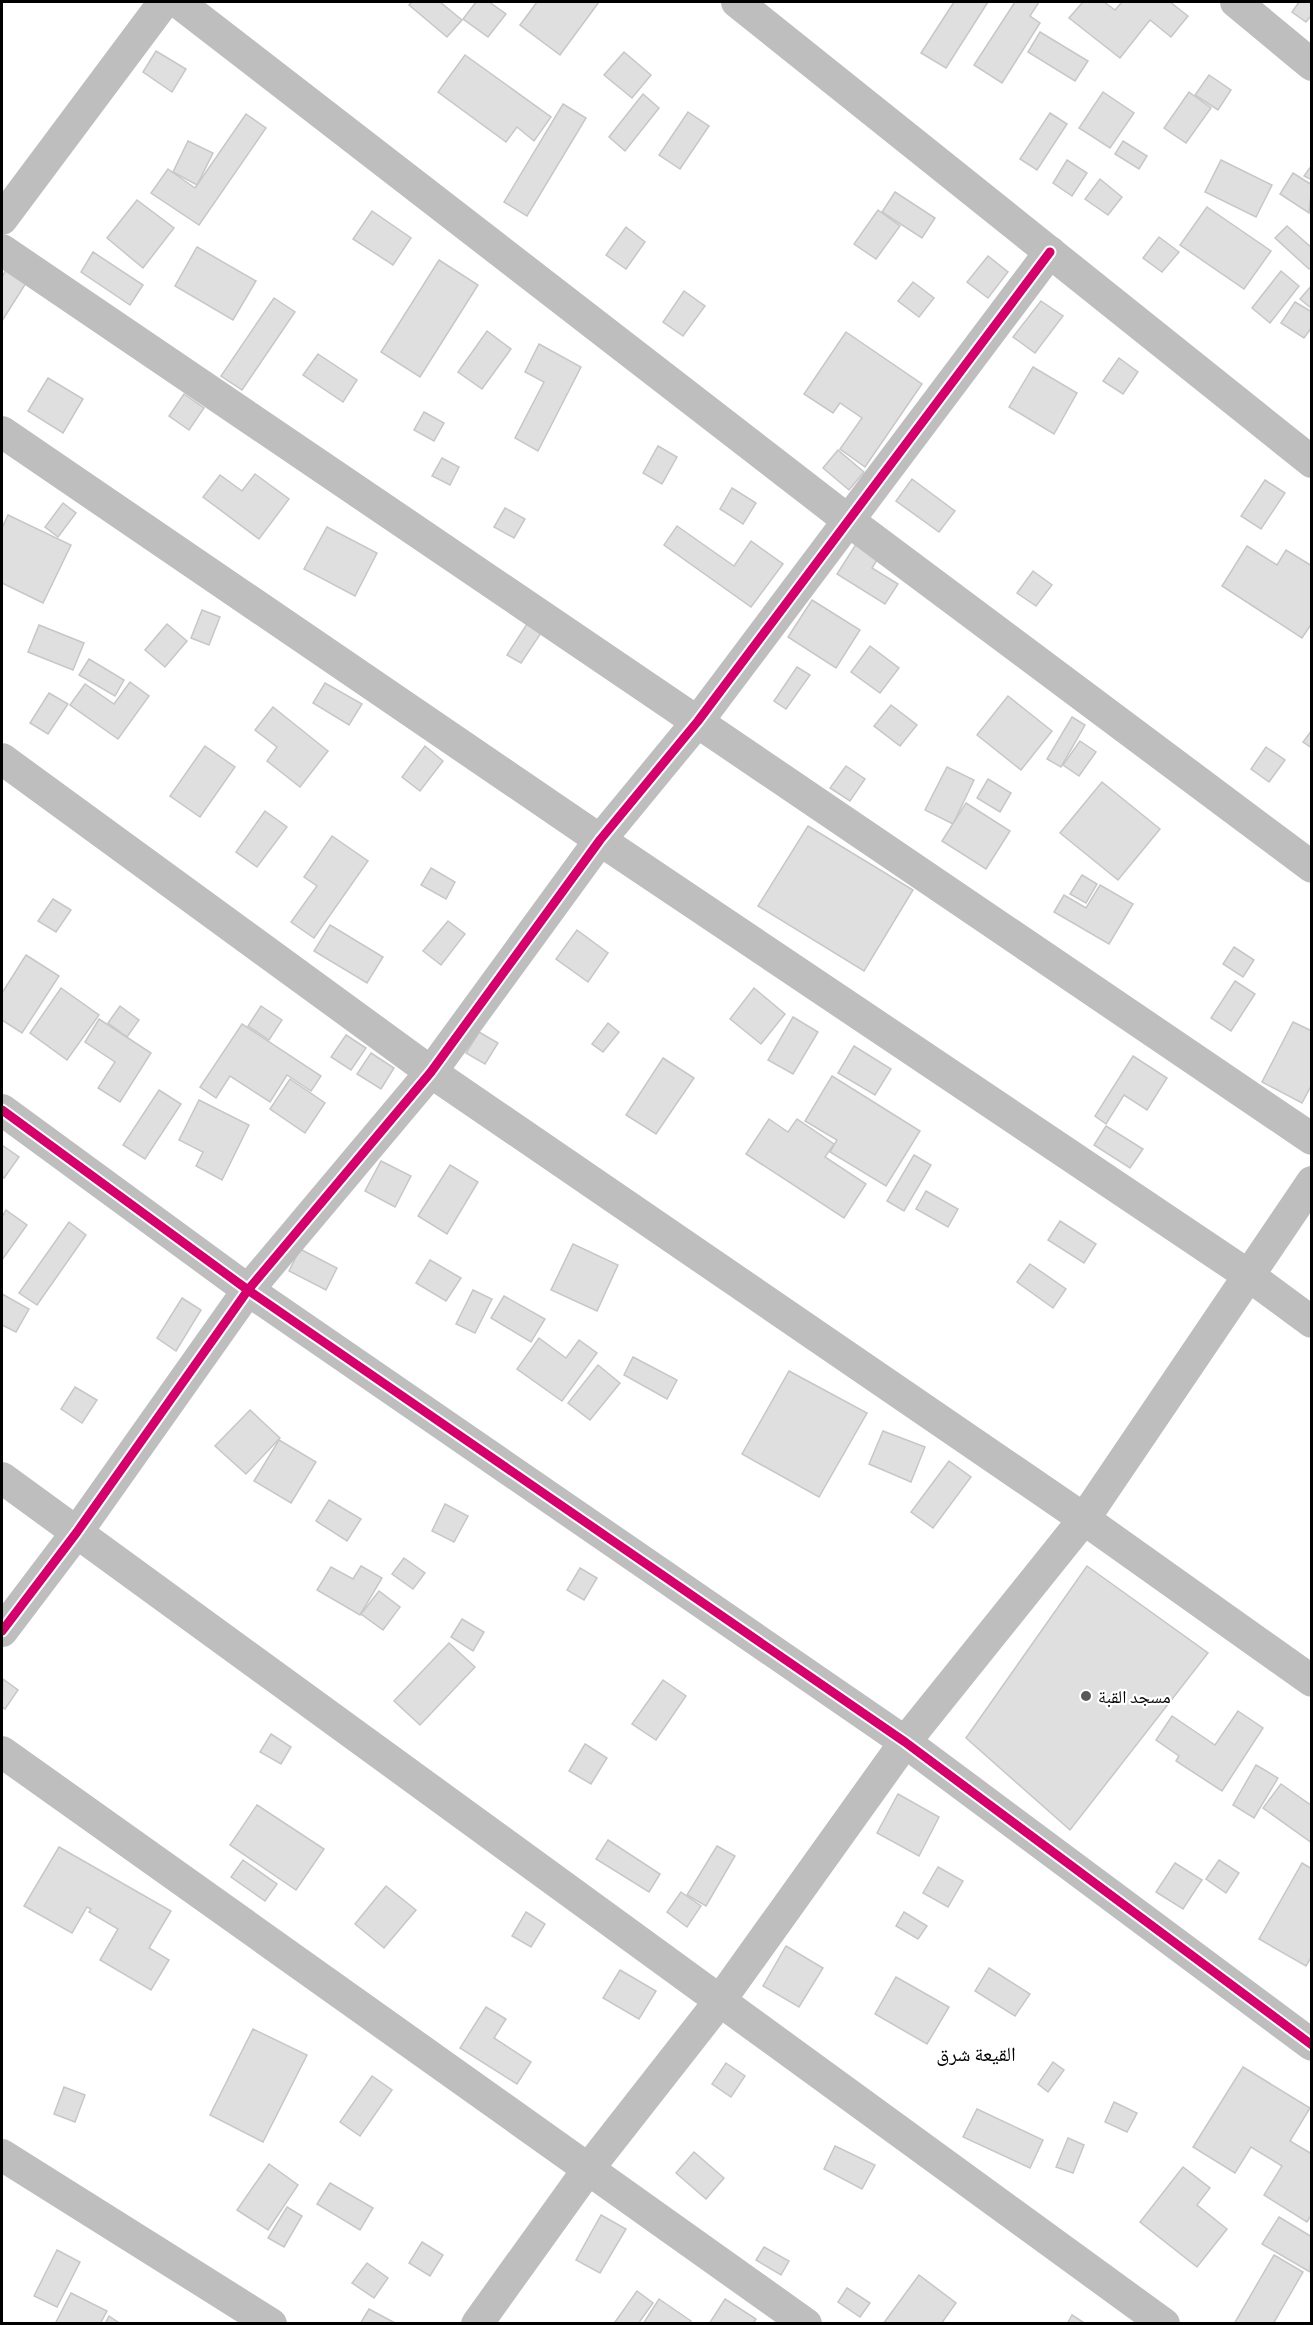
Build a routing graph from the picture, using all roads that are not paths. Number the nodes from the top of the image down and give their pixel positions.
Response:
1 (164, 2) edge
2 (178, 2) edge
3 (737, 2) edge
4 (1236, 2) edge
5 (1311, 65) edge
6 (2, 219) edge
7 (2, 250) edge
8 (1050, 252) junction
9 (2, 432) edge
10 (1311, 462) edge
11 (849, 521) junction
12 (698, 721) junction
13 (2, 759) edge
14 (600, 840) junction
15 (1311, 867) edge
16 (431, 1072) junction
17 (2, 1110) edge
18 (1311, 1139) edge
19 (1311, 1182) edge
20 (1248, 1275) junction
21 (248, 1290) junction
22 (1311, 1322) edge
23 (2, 1478) edge
24 (1084, 1519) junction
25 (77, 1532) junction
26 (2, 1631) edge
27 (1311, 1681) edge
28 (905, 1742) junction
29 (2, 1752) edge
30 (719, 2002) junction
31 (1311, 2045) edge
32 (2, 2155) edge
33 (590, 2168) junction
34 (271, 2324) edge
35 (477, 2324) edge
36 (806, 2324) edge
37 (1164, 2324) edge

1 - 6 street
2 - 11 street
3 - 8 street
4 - 5 street
7 - 12 street
8 - 10 street
8 - 11 street
9 - 14 street
11 - 12 street
11 - 15 street
12 - 14 street
12 - 18 street
13 - 16 street
14 - 16 street
14 - 20 street
16 - 21 street
16 - 24 street
17 - 21 street
19 - 20 street
20 - 22 street
20 - 24 street
21 - 25 street
21 - 28 street
23 - 25 street
24 - 27 street
24 - 28 street
25 - 26 street
25 - 30 street
28 - 30 street
28 - 31 street
29 - 33 street
30 - 33 street
30 - 37 street
32 - 34 street
33 - 35 street
33 - 36 street

